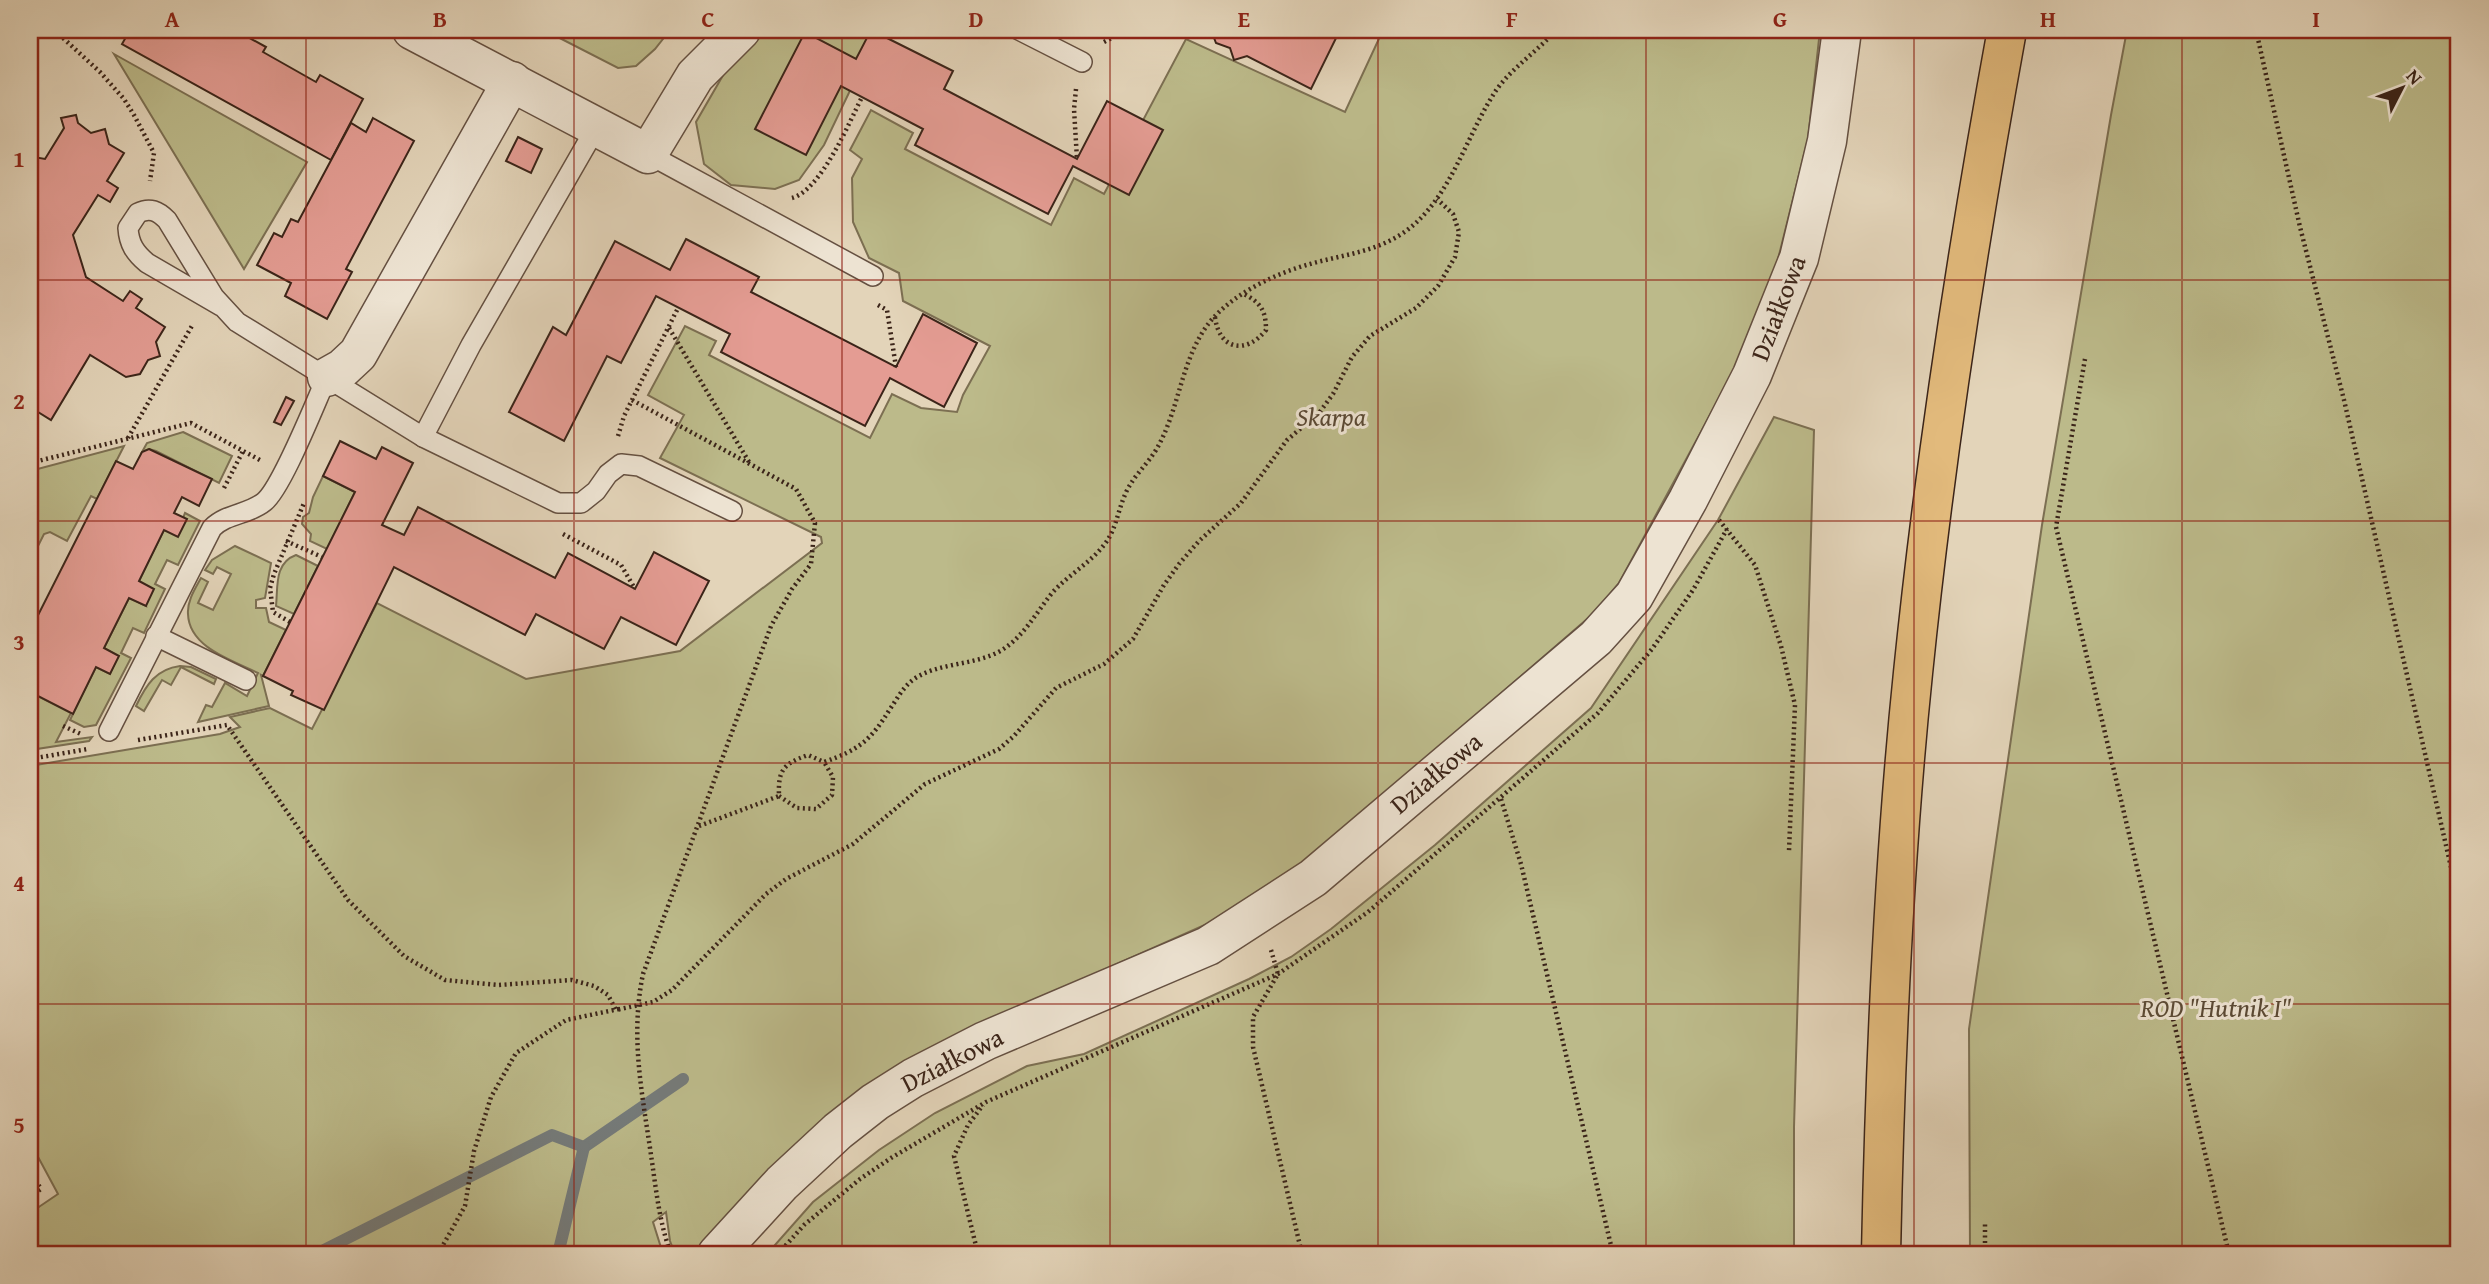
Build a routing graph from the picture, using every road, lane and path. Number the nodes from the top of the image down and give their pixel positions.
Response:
1 (741, 30) edge
2 (1019, 30) edge
3 (1556, 30) edge
4 (1842, 30) edge
5 (2007, 30) edge
6 (2256, 30) edge
7 (424, 32) edge
8 (63, 38) dead end
9 (1082, 62) dead end
10 (512, 81) junction
11 (1077, 81) dead end
12 (862, 97) dead end
13 (597, 126) junction
14 (648, 154) junction
15 (1077, 159) dead end
16 (732, 199) junction
17 (1437, 199) junction
18 (144, 210) junction
19 (873, 276) dead end
20 (1244, 294) junction
21 (222, 306) junction
22 (678, 308) dead end
23 (1215, 316) junction
24 (197, 318) dead end
25 (668, 328) junction
26 (2085, 359) dead end
27 (327, 377) junction
28 (632, 400) junction
29 (423, 437) junction
30 (128, 439) junction
31 (30, 463) edge
32 (751, 464) junction
33 (283, 472) junction
34 (608, 474) junction
35 (1689, 499) junction
36 (732, 511) dead end
37 (322, 558) dead end
38 (290, 622) dead end
39 (156, 636) junction
40 (246, 680) dead end
41 (63, 726) dead end
42 (109, 731) dead end
43 (231, 731) dead end
44 (81, 734) dead end
45 (824, 762) junction
46 (779, 796) junction
47 (1500, 799) dead end
48 (699, 826) junction
49 (1789, 851) dead end
50 (2459, 902) edge
51 (1257, 914) junction
52 (1283, 946) dead end
53 (1273, 954) junction
54 (1261, 960) dead end
55 (637, 1005) junction
56 (616, 1010) junction
57 (986, 1102) dead end
58 (30, 1171) edge
59 (30, 1197) edge
60 (1985, 1223) dead end
61 (438, 1254) edge
62 (671, 1254) edge
63 (717, 1254) edge
64 (978, 1254) edge
65 (1302, 1254) edge
66 (1613, 1254) edge
67 (1881, 1254) edge
68 (1984, 1254) edge
69 (2230, 1254) edge

1 - 14 street
2 - 9 lane
3 - 17 path
4 - 35 street, Działkowa
5 - 67 main road
6 - 50 path
7 - 10 street
8 - 18 path
10 - 13 street
10 - 27 street
11 - 15 path
12 - 16 path
13 - 14 street
13 - 29 lane
14 - 16 lane
16 - 19 lane
17 - 20 path
17 - 55 path
18 - 21 lane
18 - 21 lane
20 - 23 path
20 - 23 path
21 - 27 lane
22 - 25 path
23 - 45 path
24 - 30 path
25 - 28 path
25 - 32 path
26 - 69 path
27 - 29 lane
27 - 33 lane
28 - 32 path
28 - 34 path
29 - 34 lane
30 - 31 path
30 - 33 path
32 - 48 path
33 - 39 lane
34 - 36 lane
35 - 49 path
35 - 51 street, Działkowa
37 - 38 path
39 - 40 lane
39 - 42 lane
41 - 44 path
43 - 56 path
45 - 46 path
45 - 46 path
46 - 48 path
47 - 66 path
48 - 55 path
51 - 53 path
51 - 63 street, Działkowa
52 - 53 path
53 - 54 path
53 - 65 path
55 - 56 path
55 - 62 path
56 - 61 path
57 - 64 path
58 - 59 path
60 - 68 path

